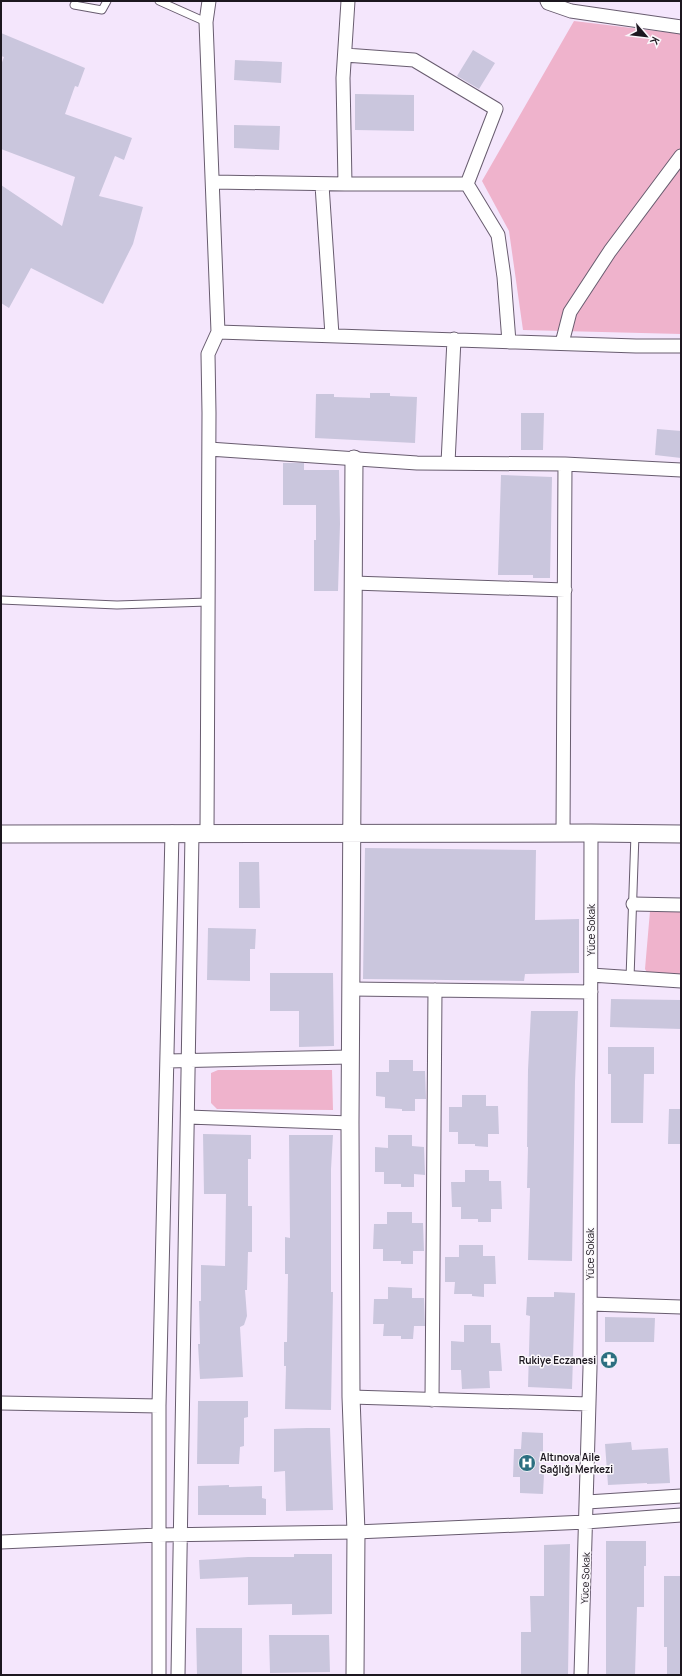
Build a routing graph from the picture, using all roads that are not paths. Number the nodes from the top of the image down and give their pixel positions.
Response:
1 (107, 1) edge
2 (158, 1) edge
3 (209, 1) edge
4 (348, 1) edge
5 (547, 1) edge
6 (74, 5) dead end
7 (206, 22) junction
8 (681, 27) edge
9 (345, 55) junction
10 (681, 156) edge
11 (213, 182) junction
12 (345, 184) junction
13 (467, 184) junction
14 (322, 185) junction
15 (218, 332) junction
16 (332, 335) junction
17 (454, 340) junction
18 (509, 342) junction
19 (562, 343) junction
20 (681, 346) edge
21 (209, 449) junction
22 (354, 459) junction
23 (448, 463) junction
24 (565, 464) junction
25 (681, 470) edge
26 (353, 583) junction
27 (564, 590) junction
28 (1, 600) edge
29 (208, 602) junction
30 (172, 832) junction
31 (200, 833) junction
32 (563, 833) junction
33 (591, 833) junction
34 (1, 834) edge
35 (352, 834) junction
36 (635, 834) junction
37 (681, 834) edge
38 (633, 904) junction
39 (681, 905) edge
40 (591, 975) junction
41 (630, 978) junction
42 (681, 981) edge
43 (351, 989) junction
44 (435, 990) junction
45 (591, 992) junction
46 (351, 1057) junction
47 (189, 1060) junction
48 (168, 1061) junction
49 (188, 1117) junction
50 (350, 1123) junction
51 (590, 1304) junction
52 (681, 1307) edge
53 (351, 1397) junction
54 (432, 1400) junction
55 (1, 1403) edge
56 (589, 1404) junction
57 (159, 1406) junction
58 (681, 1496) edge
59 (587, 1502) junction
60 (681, 1515) edge
61 (586, 1522) junction
62 (356, 1532) junction
63 (158, 1535) junction
64 (181, 1535) junction
65 (1, 1542) edge
66 (159, 1675) edge
67 (178, 1675) edge
68 (355, 1675) edge
69 (582, 1675) edge

1 - 6 lane
2 - 7 lane
3 - 7 street
4 - 9 street
5 - 8 street
7 - 11 street
9 - 12 street
9 - 13 street
10 - 19 street
11 - 14 street
11 - 15 street
12 - 13 street
12 - 14 street
13 - 18 street
14 - 16 street
15 - 16 street
15 - 21 street
16 - 17 street
17 - 18 street
17 - 23 street
18 - 19 street
19 - 20 street
21 - 22 street
21 - 29 street
22 - 23 street
22 - 26 street
23 - 24 street
24 - 25 street
24 - 27 street
26 - 27 street
26 - 35 street
27 - 32 street
28 - 29 lane
29 - 31 street
30 - 31 street
30 - 34 street
30 - 48 street
31 - 35 street
31 - 47 street
32 - 33 street
32 - 35 street
33 - 36 street
33 - 40 street, Yüce Sokak
35 - 43 street
36 - 37 street
36 - 38 lane
38 - 39 street
38 - 41 lane
40 - 41 street
40 - 45 street, Yüce Sokak
41 - 42 street
43 - 44 street
43 - 46 street
44 - 45 street
44 - 54 street
45 - 51 street, Yüce Sokak
46 - 47 street
46 - 50 street
47 - 48 street
47 - 49 street
48 - 57 street
49 - 50 street
49 - 64 street
50 - 53 street
51 - 52 street
51 - 56 street, Yüce Sokak
53 - 54 street
53 - 62 street
54 - 56 street
55 - 57 street
56 - 59 street, Yüce Sokak
57 - 63 street
58 - 59 street
59 - 61 street, Yüce Sokak
60 - 61 street
61 - 62 street
61 - 69 street, Yüce Sokak
62 - 64 street
62 - 68 street
63 - 64 street
63 - 65 street
63 - 66 street
64 - 67 street

